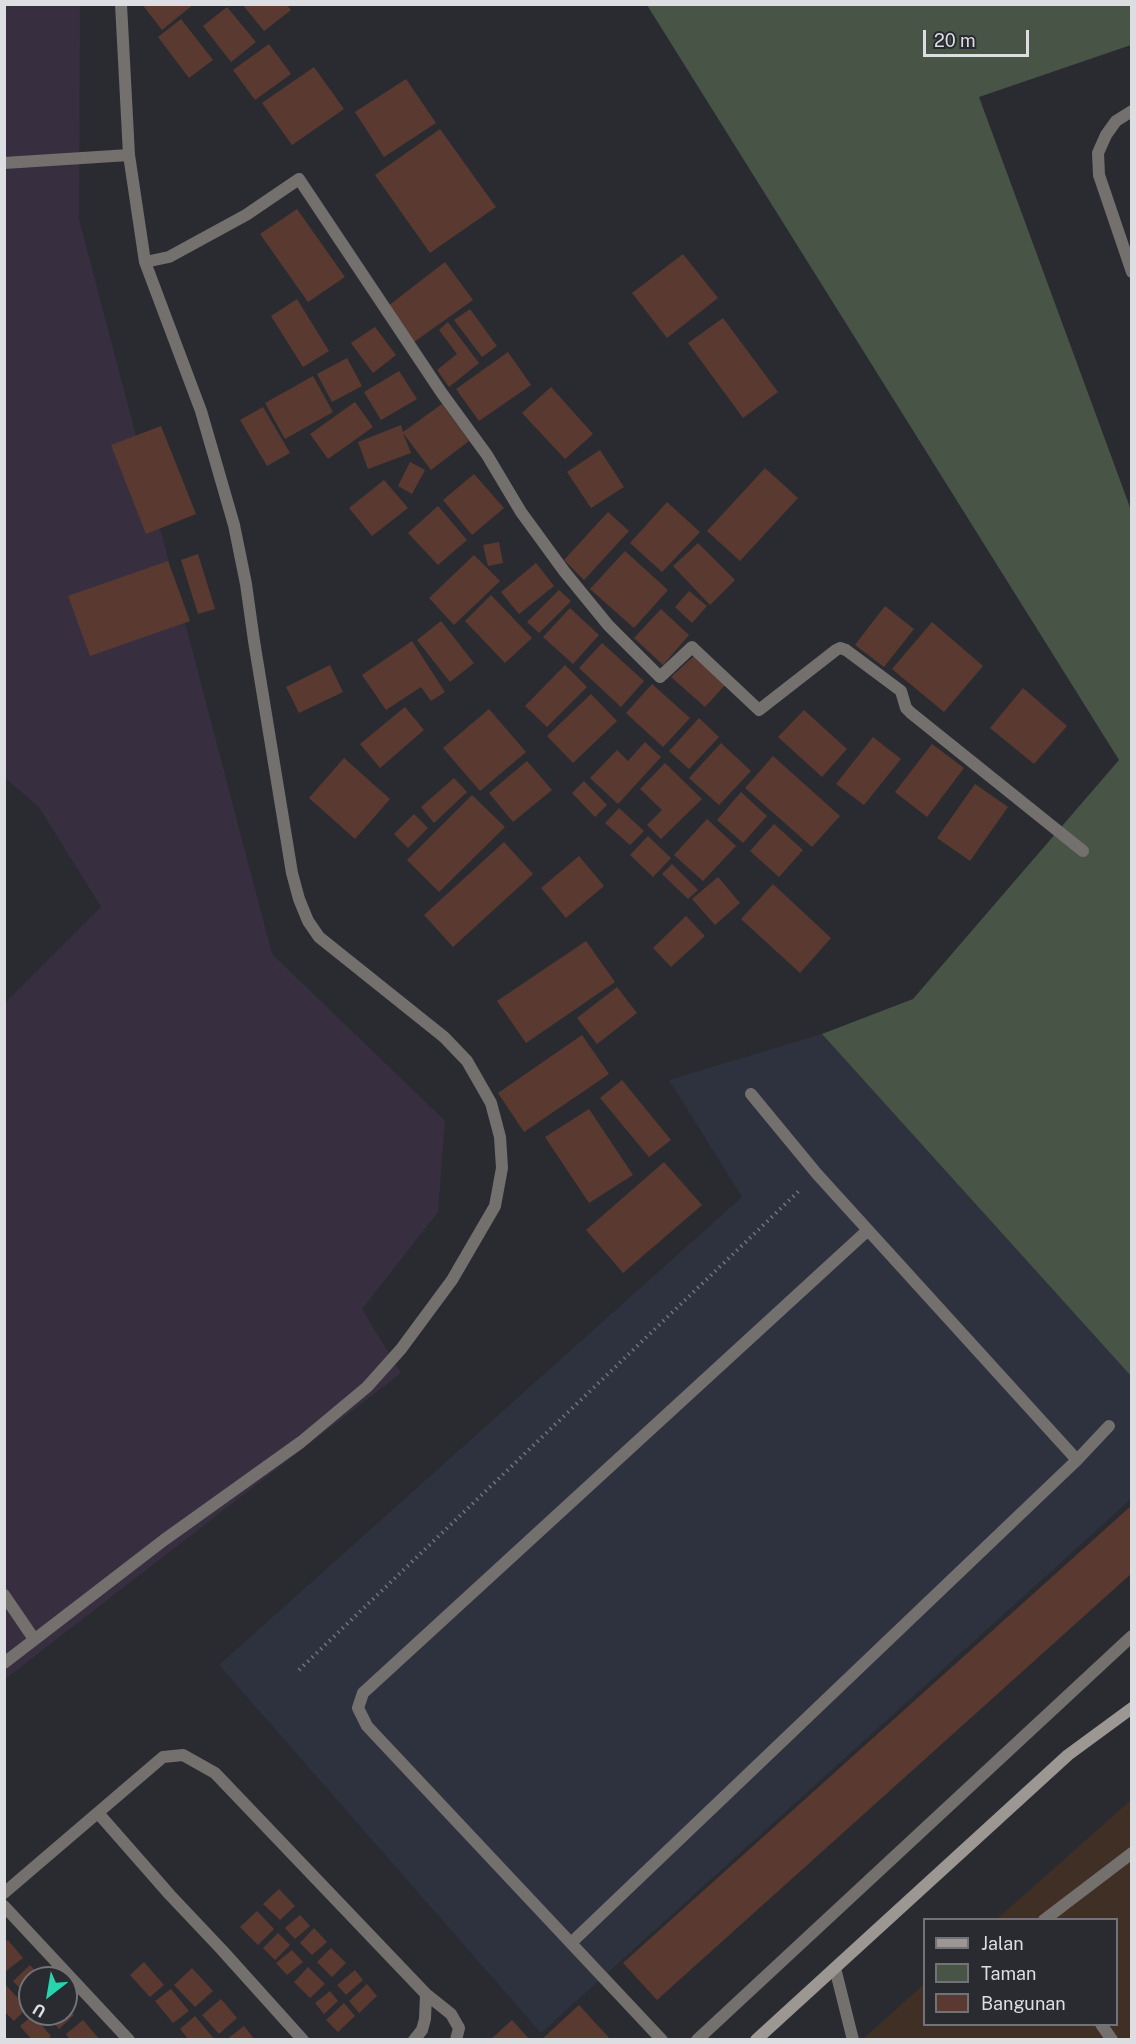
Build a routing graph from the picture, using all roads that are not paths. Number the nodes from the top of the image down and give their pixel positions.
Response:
1 (120, 5) edge
2 (1131, 111) edge
3 (129, 155) junction
4 (4, 163) edge
5 (145, 262) junction
6 (1131, 272) edge
7 (1083, 851) dead end
8 (751, 1094) dead end
9 (868, 1230) junction
10 (1108, 1426) dead end
11 (1077, 1460) junction
12 (4, 1595) edge
13 (1131, 1636) edge
14 (34, 1639) junction
15 (4, 1663) edge
16 (1131, 1708) edge
17 (98, 1813) junction
18 (1131, 1852) edge
19 (4, 1893) edge
20 (4, 1906) edge
21 (1047, 1918) edge
22 (572, 1943) junction
23 (835, 1968) junction
24 (426, 1994) junction
25 (1102, 2026) edge
26 (129, 2040) edge
27 (303, 2040) edge
28 (414, 2040) edge
29 (456, 2040) edge
30 (662, 2040) edge
31 (697, 2040) edge
32 (756, 2040) edge
33 (853, 2040) edge
34 (1112, 2040) edge

1 - 3 street
2 - 6 street
3 - 4 street
3 - 5 street
5 - 7 street
5 - 14 street
8 - 9 street
9 - 11 street
9 - 22 street
10 - 11 street
11 - 22 street
12 - 14 street
13 - 31 street
14 - 15 street
16 - 23 street
17 - 19 street
17 - 24 street
17 - 27 street
18 - 21 street
20 - 26 street
22 - 30 street
23 - 32 street
23 - 33 street
24 - 28 street
24 - 29 street
25 - 34 street

